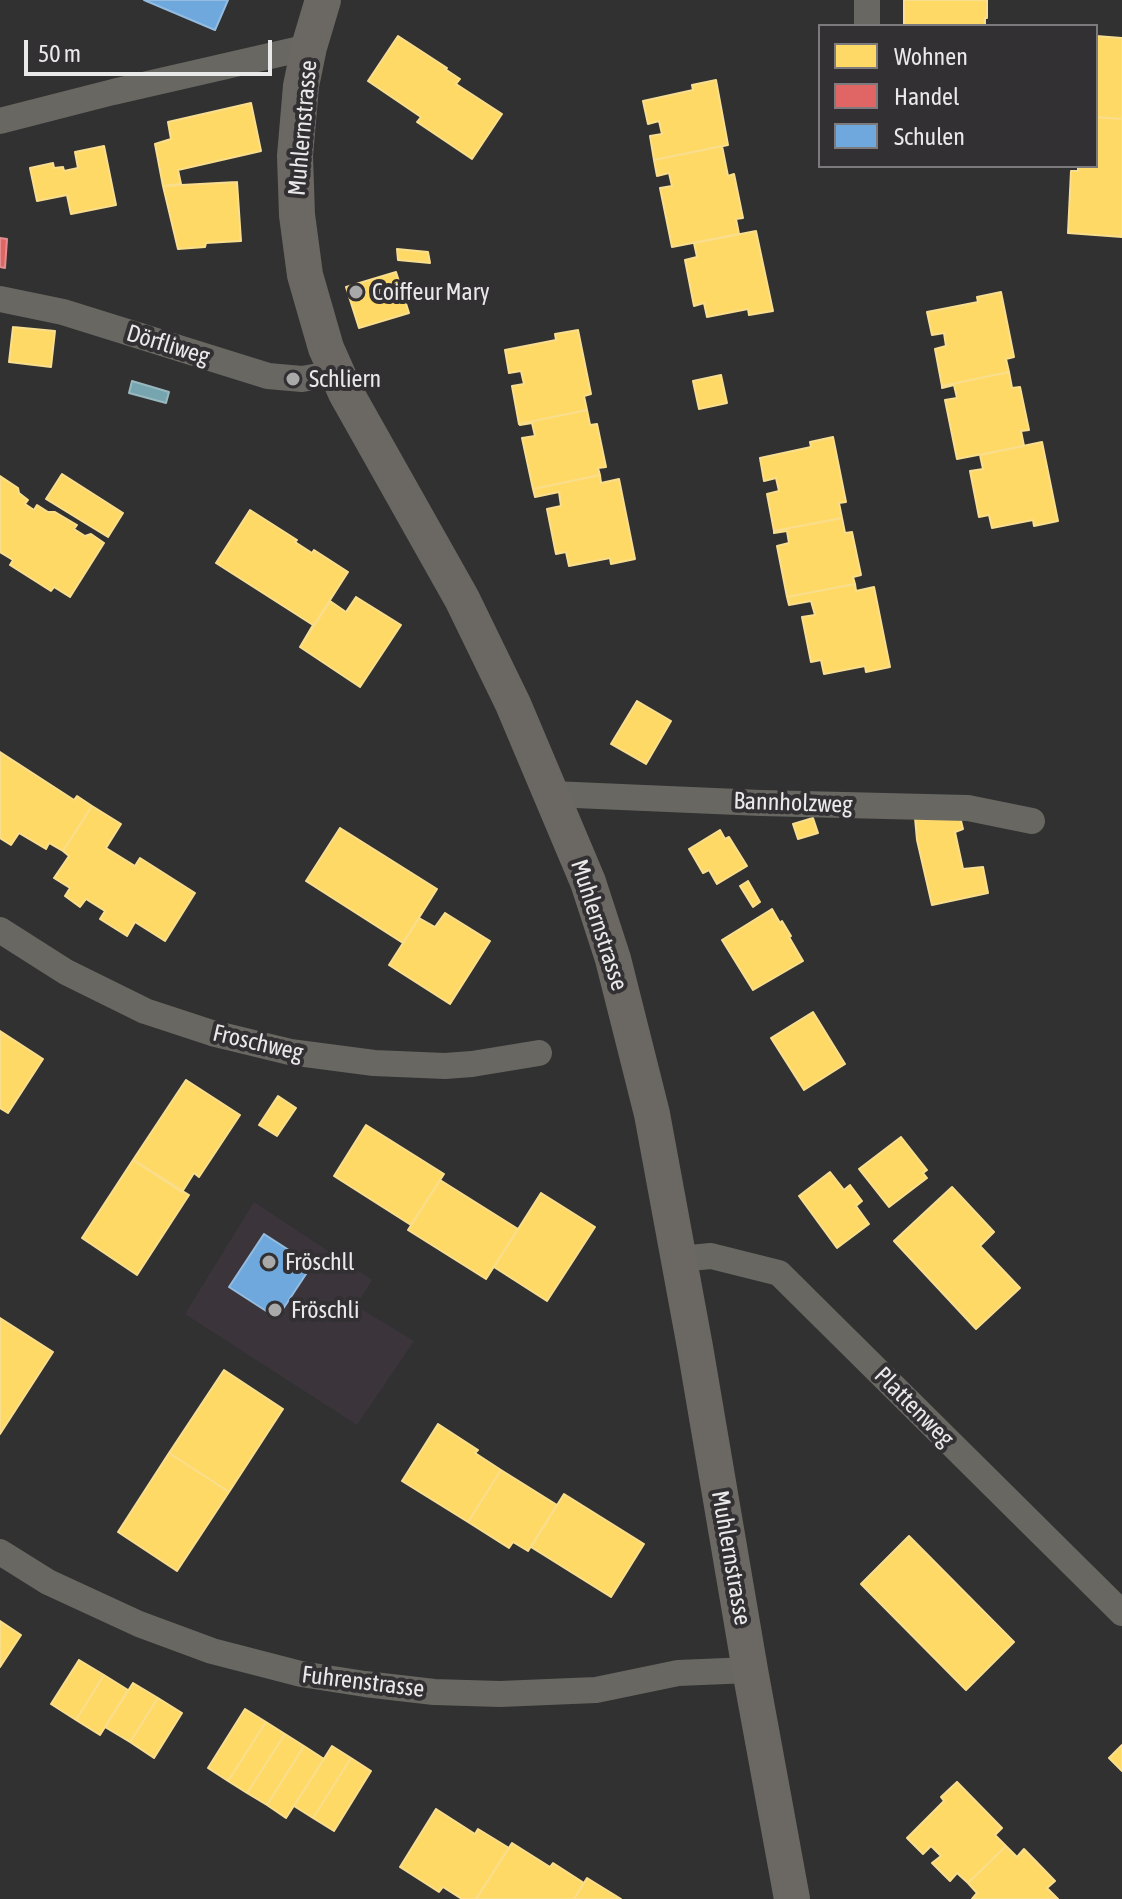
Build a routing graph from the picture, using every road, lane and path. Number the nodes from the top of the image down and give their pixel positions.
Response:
1 (323, 0) edge
2 (867, 0) edge
3 (867, 24) edge
4 (309, 47) junction
5 (0, 121) edge
6 (0, 299) edge
7 (336, 373) junction
8 (552, 794) junction
9 (1032, 821) dead end
10 (0, 930) edge
11 (539, 1053) dead end
12 (679, 1259) junction
13 (0, 1552) edge
14 (1122, 1613) edge
15 (750, 1670) junction
16 (792, 1899) edge

1 - 4 street, Muhlernstrasse
2 - 3 street
4 - 5 street
4 - 7 street, Muhlernstrasse
6 - 7 street, Dörfliweg
7 - 8 street, Muhlernstrasse
8 - 9 street, Bannholzweg
8 - 12 street, Muhlernstrasse
10 - 11 street, Froschweg
12 - 14 street, Plattenweg
12 - 15 street, Muhlernstrasse
13 - 15 street, Fuhrenstrasse
15 - 16 street, Muhlernstrasse

